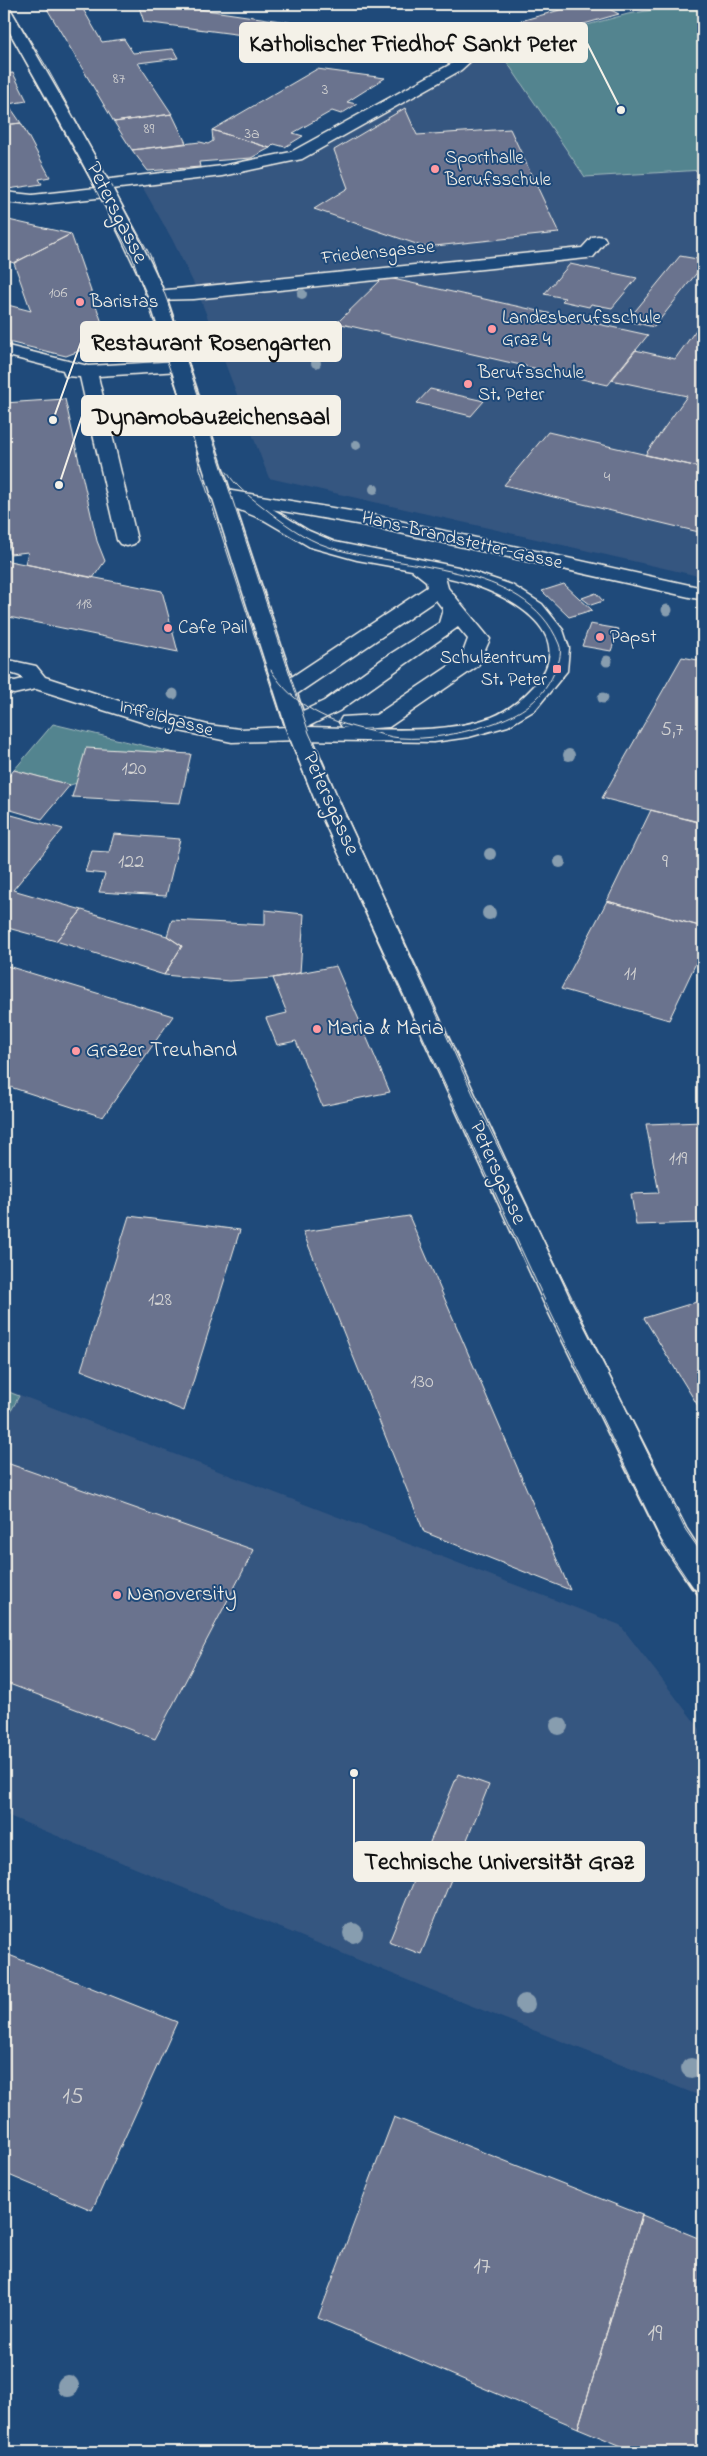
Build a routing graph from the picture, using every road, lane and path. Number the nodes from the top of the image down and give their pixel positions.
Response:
1 (4, 10) edge
2 (476, 50) dead end
3 (104, 188) junction
4 (4, 197) edge
5 (598, 241) dead end
6 (157, 296) junction
7 (4, 350) edge
8 (4, 364) edge
9 (180, 366) junction
10 (88, 371) junction
11 (220, 495) junction
12 (127, 540) dead end
13 (420, 567) junction
14 (438, 589) junction
15 (703, 594) edge
16 (454, 608) junction
17 (4, 665) edge
18 (37, 682) junction
19 (4, 685) edge
20 (286, 691) junction
21 (298, 728) junction
22 (703, 1579) edge

1 - 3 main road, Petersgasse
2 - 3 main road
3 - 4 main road
3 - 6 main road, Petersgasse
5 - 6 main road, Friedensgasse
6 - 9 main road, Petersgasse
7 - 10 main road
8 - 10 main road
9 - 10 main road
9 - 11 main road, Petersgasse
10 - 12 main road
11 - 13 main road
11 - 15 main road, Hans-Brandstetter-Gasse
11 - 20 main road, Petersgasse
13 - 14 main road
13 - 21 main road
14 - 16 main road
14 - 20 main road
16 - 21 main road
16 - 21 main road
17 - 18 main road, Inffeldgasse
18 - 19 main road, Inffeldgasse
18 - 21 main road, Inffeldgasse
20 - 21 main road, Petersgasse
21 - 22 main road, Petersgasse

